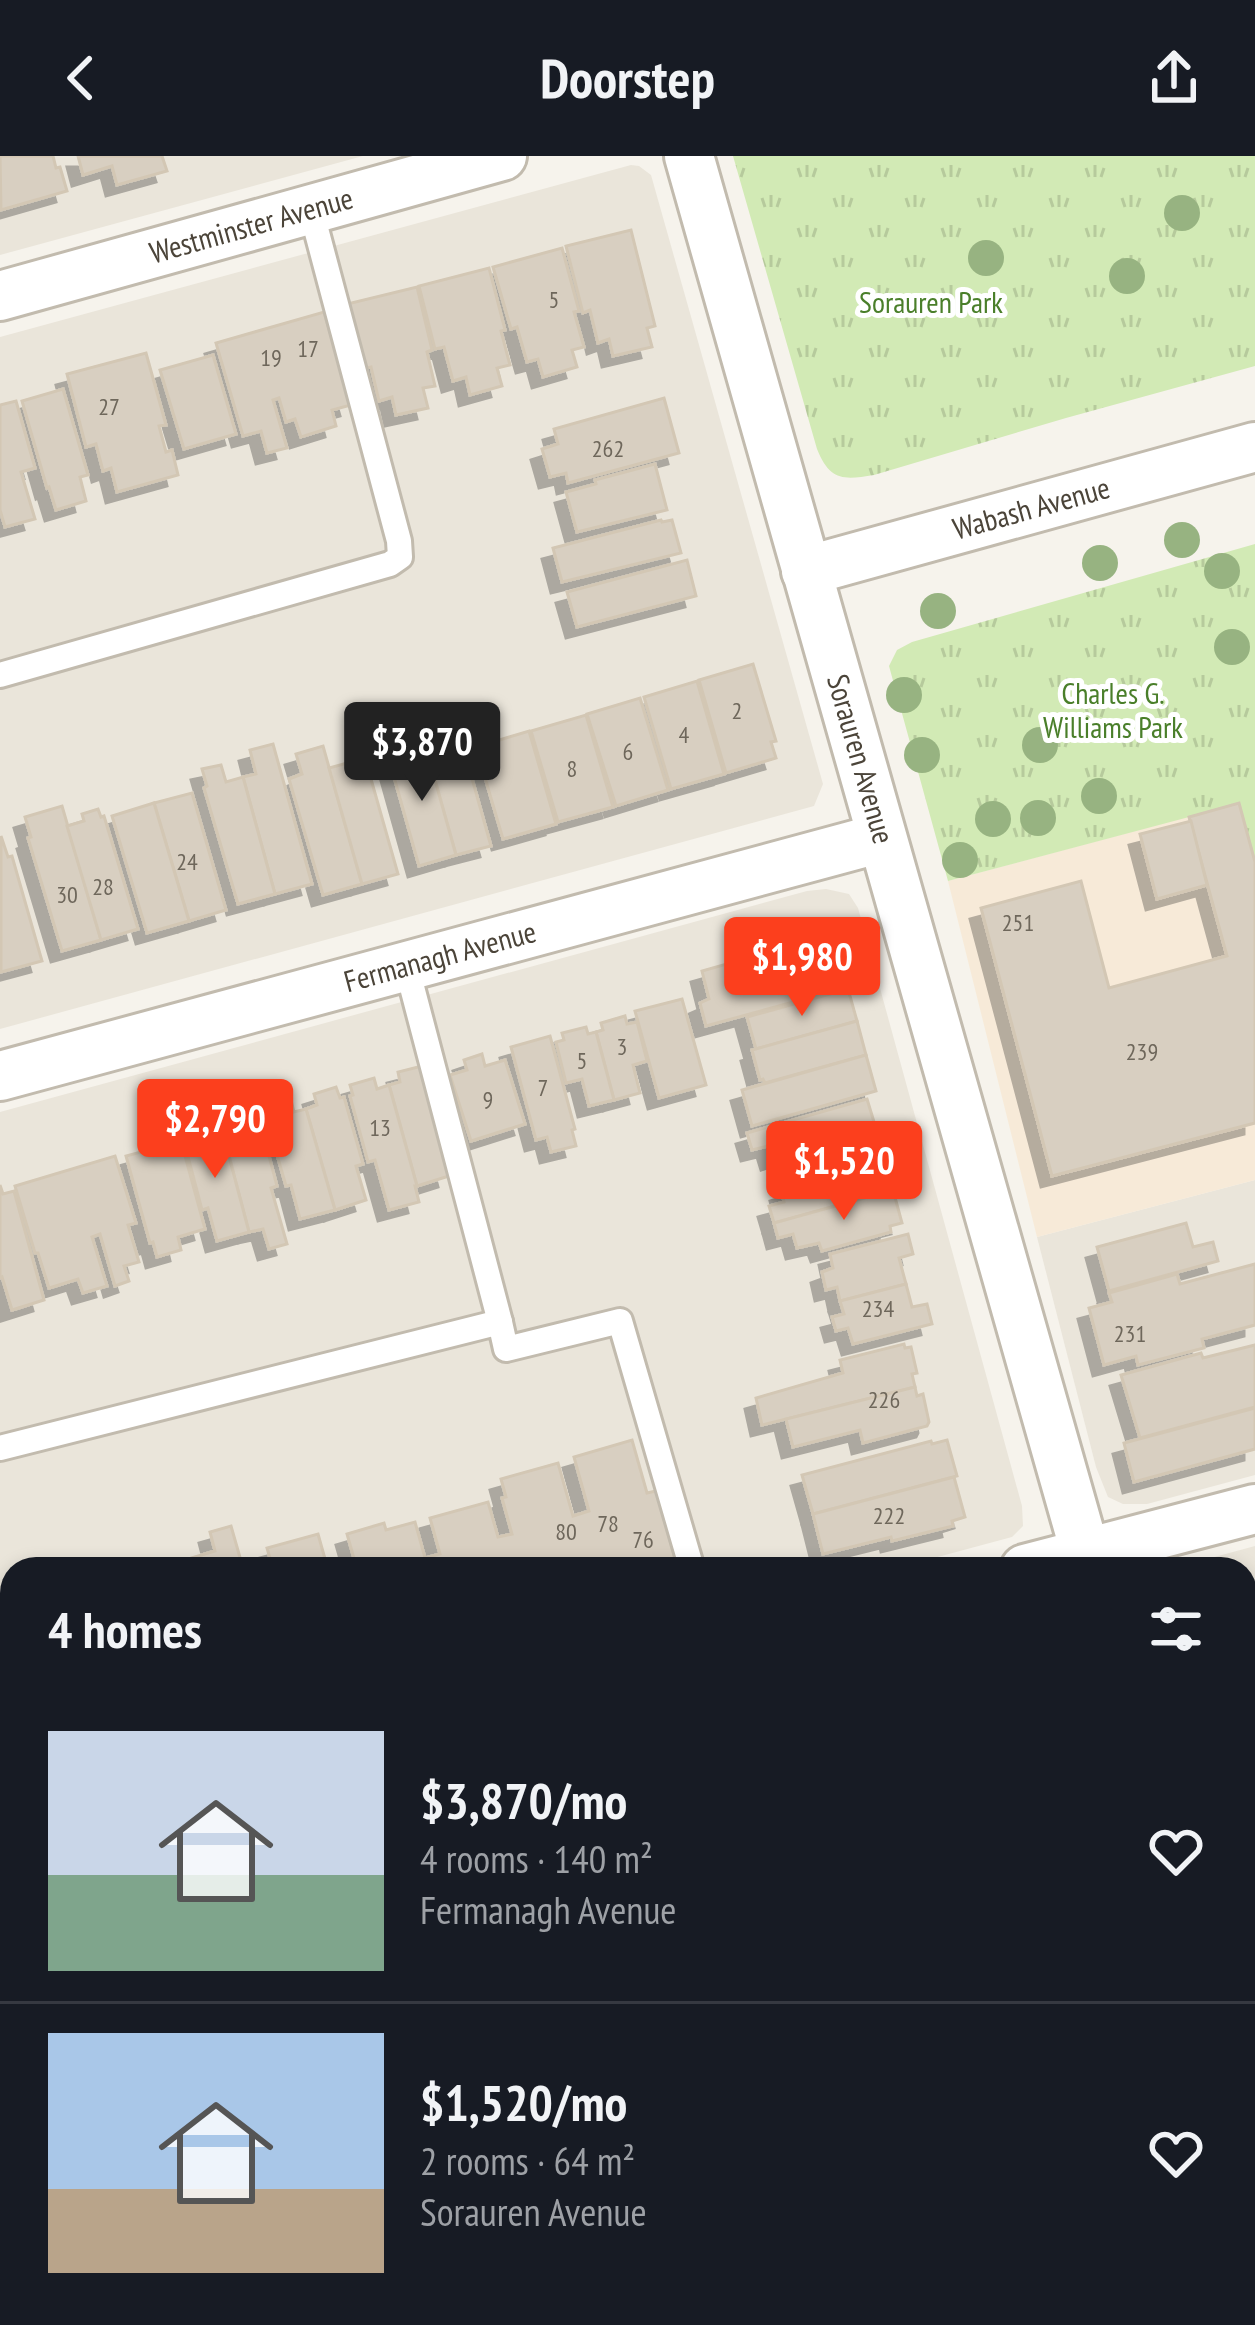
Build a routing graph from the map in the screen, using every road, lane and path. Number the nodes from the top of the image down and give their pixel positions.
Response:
1 (502, 156) edge
2 (689, 156) edge
3 (311, 210) junction
4 (0, 296) edge
5 (1255, 447) edge
6 (806, 571) junction
7 (0, 675) edge
8 (880, 838) junction
9 (407, 968) junction
10 (0, 1076) edge
11 (500, 1322) junction
12 (0, 1448) edge
13 (1255, 1509) edge
14 (689, 1557) edge
15 (1087, 1557) edge
16 (1101, 1557) edge

1 - 3 street, Westminster Avenue
2 - 6 street, Sorauren Avenue
3 - 4 street, Westminster Avenue
3 - 7 lane
5 - 6 street, Wabash Avenue
6 - 8 street, Sorauren Avenue
8 - 9 street, Fermanagh Avenue
8 - 15 street, Sorauren Avenue
9 - 10 street, Fermanagh Avenue
9 - 11 lane
11 - 12 lane
11 - 14 lane
13 - 16 street

